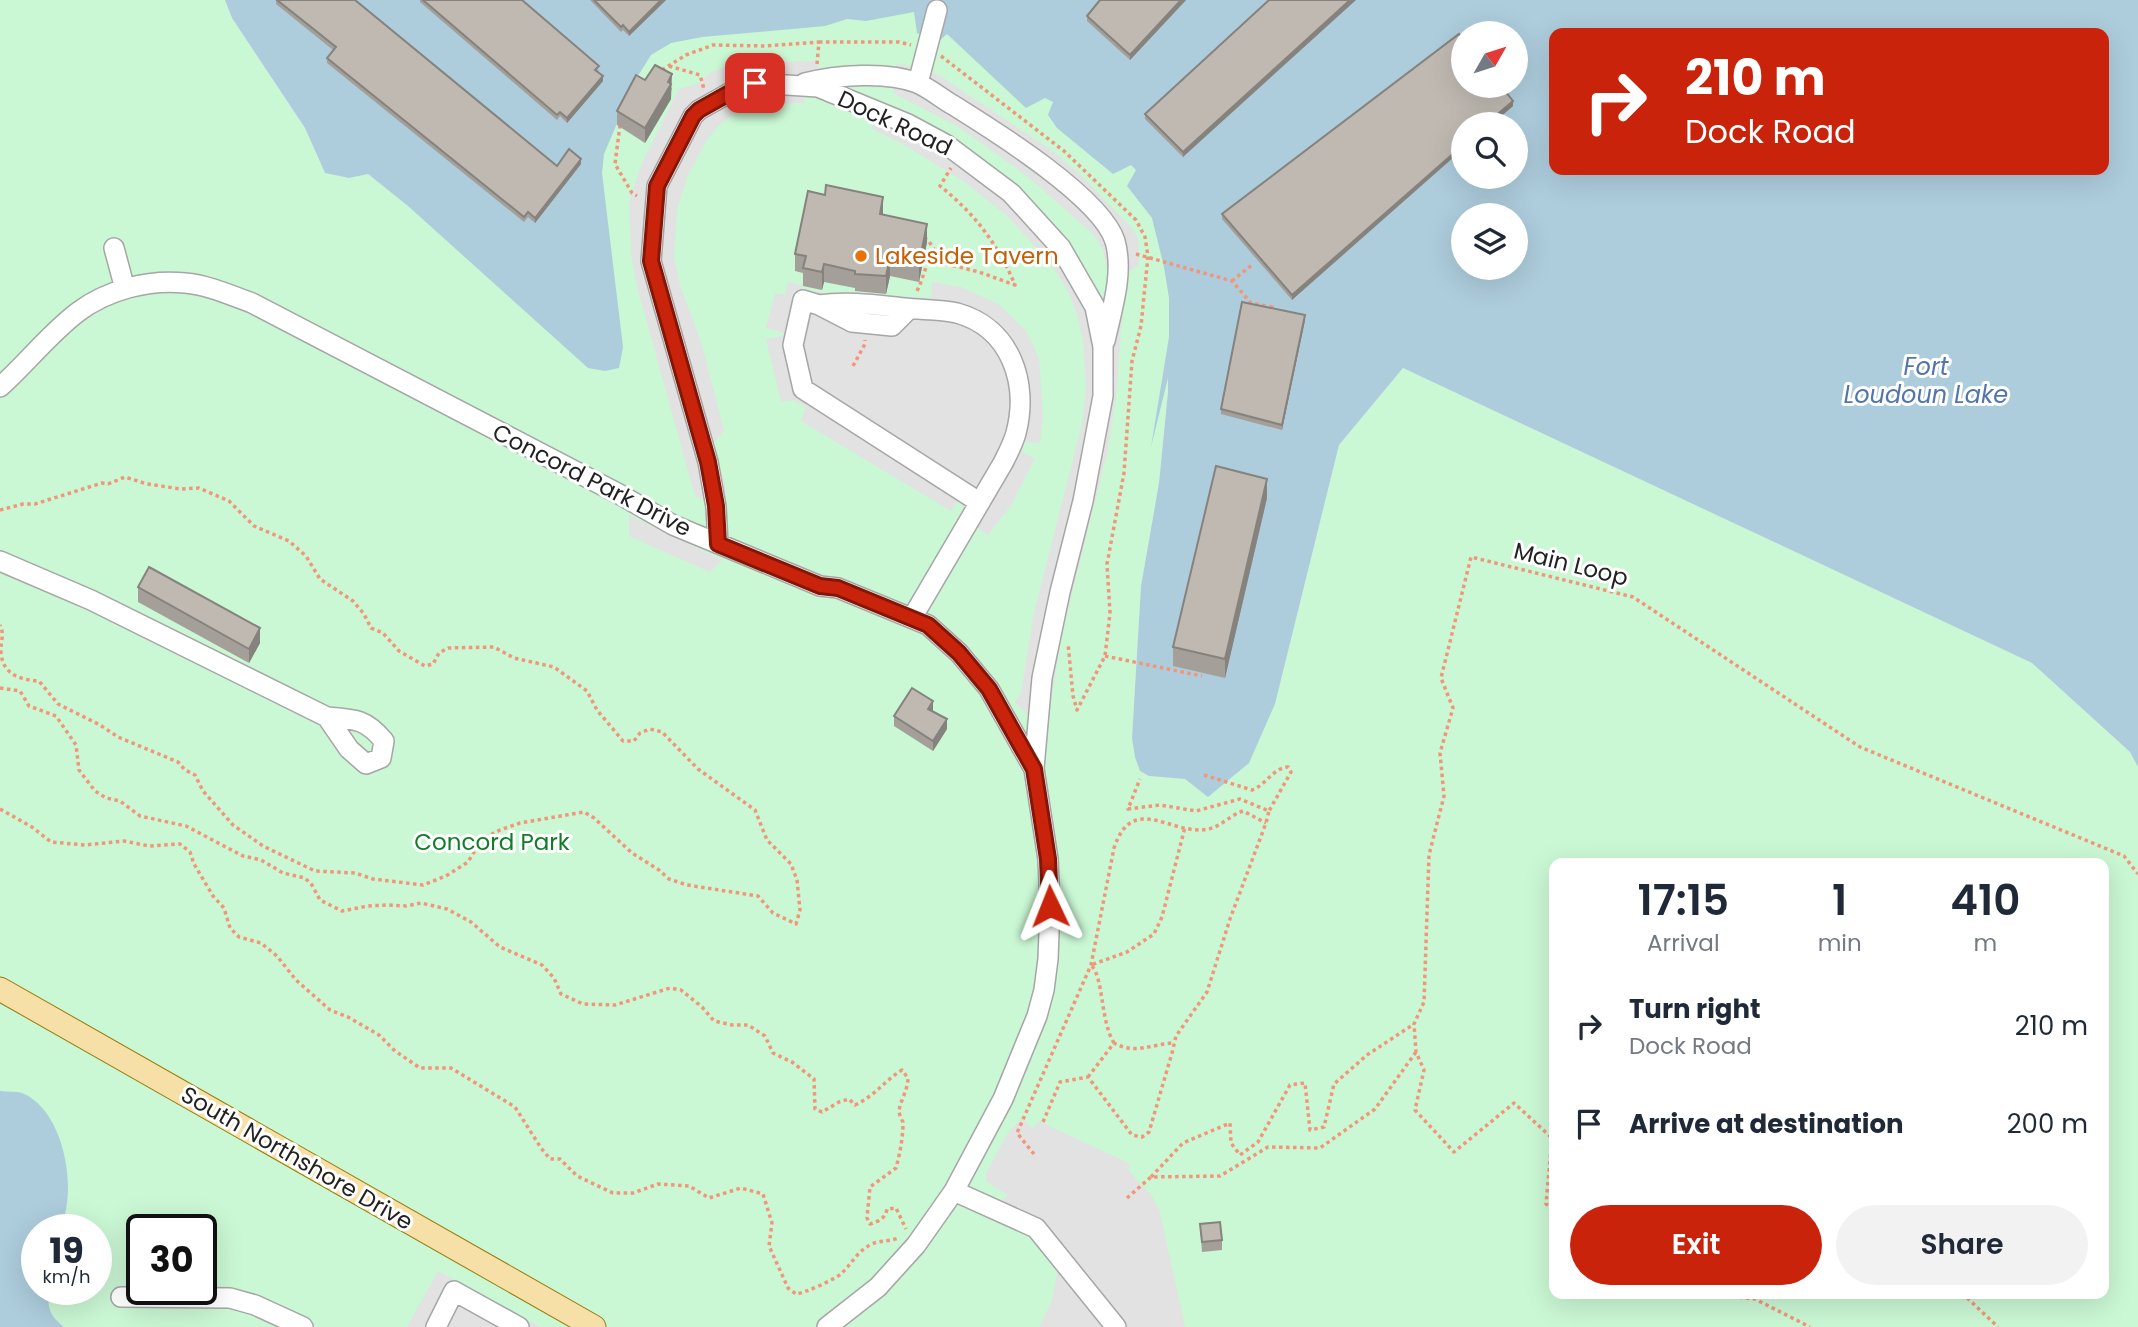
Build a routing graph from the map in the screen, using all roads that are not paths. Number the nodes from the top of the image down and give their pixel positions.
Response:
1 (937, 10) dead end
2 (918, 83) junction
3 (794, 85) junction
4 (114, 248) dead end
5 (125, 289) junction
6 (1103, 346) junction
7 (0, 387) edge
8 (979, 502) junction
9 (718, 544) junction
10 (0, 561) edge
11 (912, 618) junction
12 (327, 717) dead end
13 (1034, 769) junction
14 (0, 989) edge
15 (954, 1191) junction
16 (121, 1297) dead end
17 (511, 1325) edge
18 (303, 1327) edge
19 (436, 1327) edge
20 (594, 1327) edge
21 (827, 1327) edge
22 (1116, 1327) edge

1 - 2 street
2 - 3 street
2 - 6 street
3 - 6 street, Dock Road
3 - 9 street, Dock Road
4 - 5 street
5 - 7 street, Concord Park Drive
5 - 9 street, Concord Park Drive
6 - 13 street, Dock Road
8 - 8 street
8 - 11 street
9 - 11 street, Concord Park Drive
10 - 12 street
11 - 13 street, Concord Park Drive
13 - 15 street, Concord Park Drive
14 - 20 main road, South Northshore Drive
15 - 21 street, Concord Park Drive
15 - 22 street
16 - 18 street
17 - 19 street

